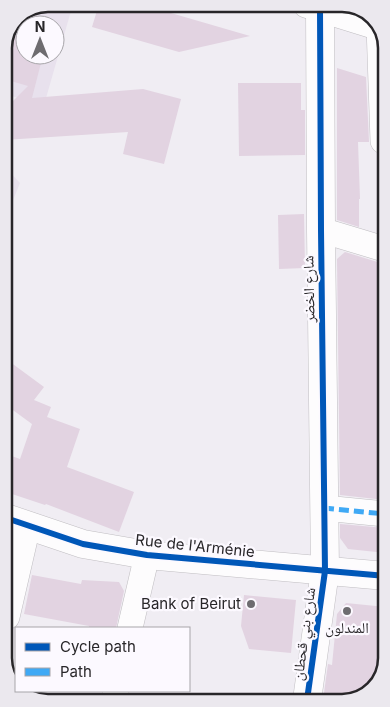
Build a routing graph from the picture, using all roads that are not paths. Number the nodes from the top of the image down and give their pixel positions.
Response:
1 (314, 13) edge
2 (336, 13) edge
3 (365, 22) edge
4 (321, 230) junction
5 (378, 247) edge
6 (324, 508) junction
7 (378, 513) edge
8 (17, 522) edge
9 (147, 555) junction
10 (12, 568) edge
11 (325, 571) junction
12 (378, 575) edge
13 (130, 627) edge
14 (308, 694) edge

1 - 4 main road, شارع الخضر
2 - 3 main road
4 - 5 street
4 - 6 main road, شارع الخضر
6 - 7 street
6 - 11 main road, شارع الخضر
8 - 9 main road, Rue de l'Arménie
8 - 10 street
9 - 11 main road, Rue de l'Arménie
9 - 13 street
11 - 12 main road, Rue de l'Arménie
11 - 14 main road, شارع بني قحطان

